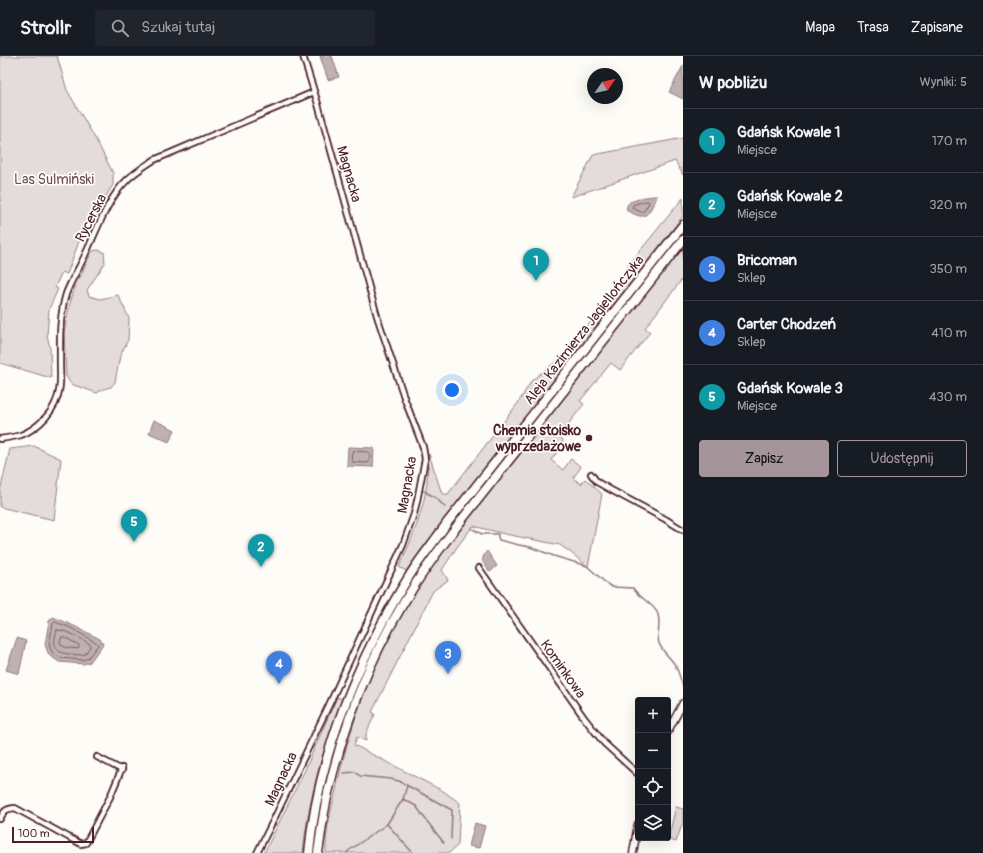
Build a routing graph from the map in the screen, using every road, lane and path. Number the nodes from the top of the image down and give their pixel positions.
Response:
1 (303, 56) edge
2 (314, 92) junction
3 (683, 225) edge
4 (683, 240) edge
5 (0, 439) edge
6 (591, 474) dead end
7 (683, 530) edge
8 (479, 568) dead end
9 (683, 703) edge
10 (671, 725) edge
11 (97, 757) dead end
12 (635, 771) edge
13 (0, 819) edge
14 (635, 841) edge
15 (257, 853) edge
16 (309, 853) edge
17 (318, 853) edge
18 (633, 853) edge

1 - 2 street, Magnacka
2 - 5 street, Rycerska
2 - 15 street, Magnacka
3 - 16 highway, Aleja Kazimierza Jagiellończyka
4 - 17 highway, Aleja Kazimierza Jagiellończyka
6 - 7 street
8 - 12 street, Kominkowa
9 - 10 street
11 - 13 street
14 - 18 street

